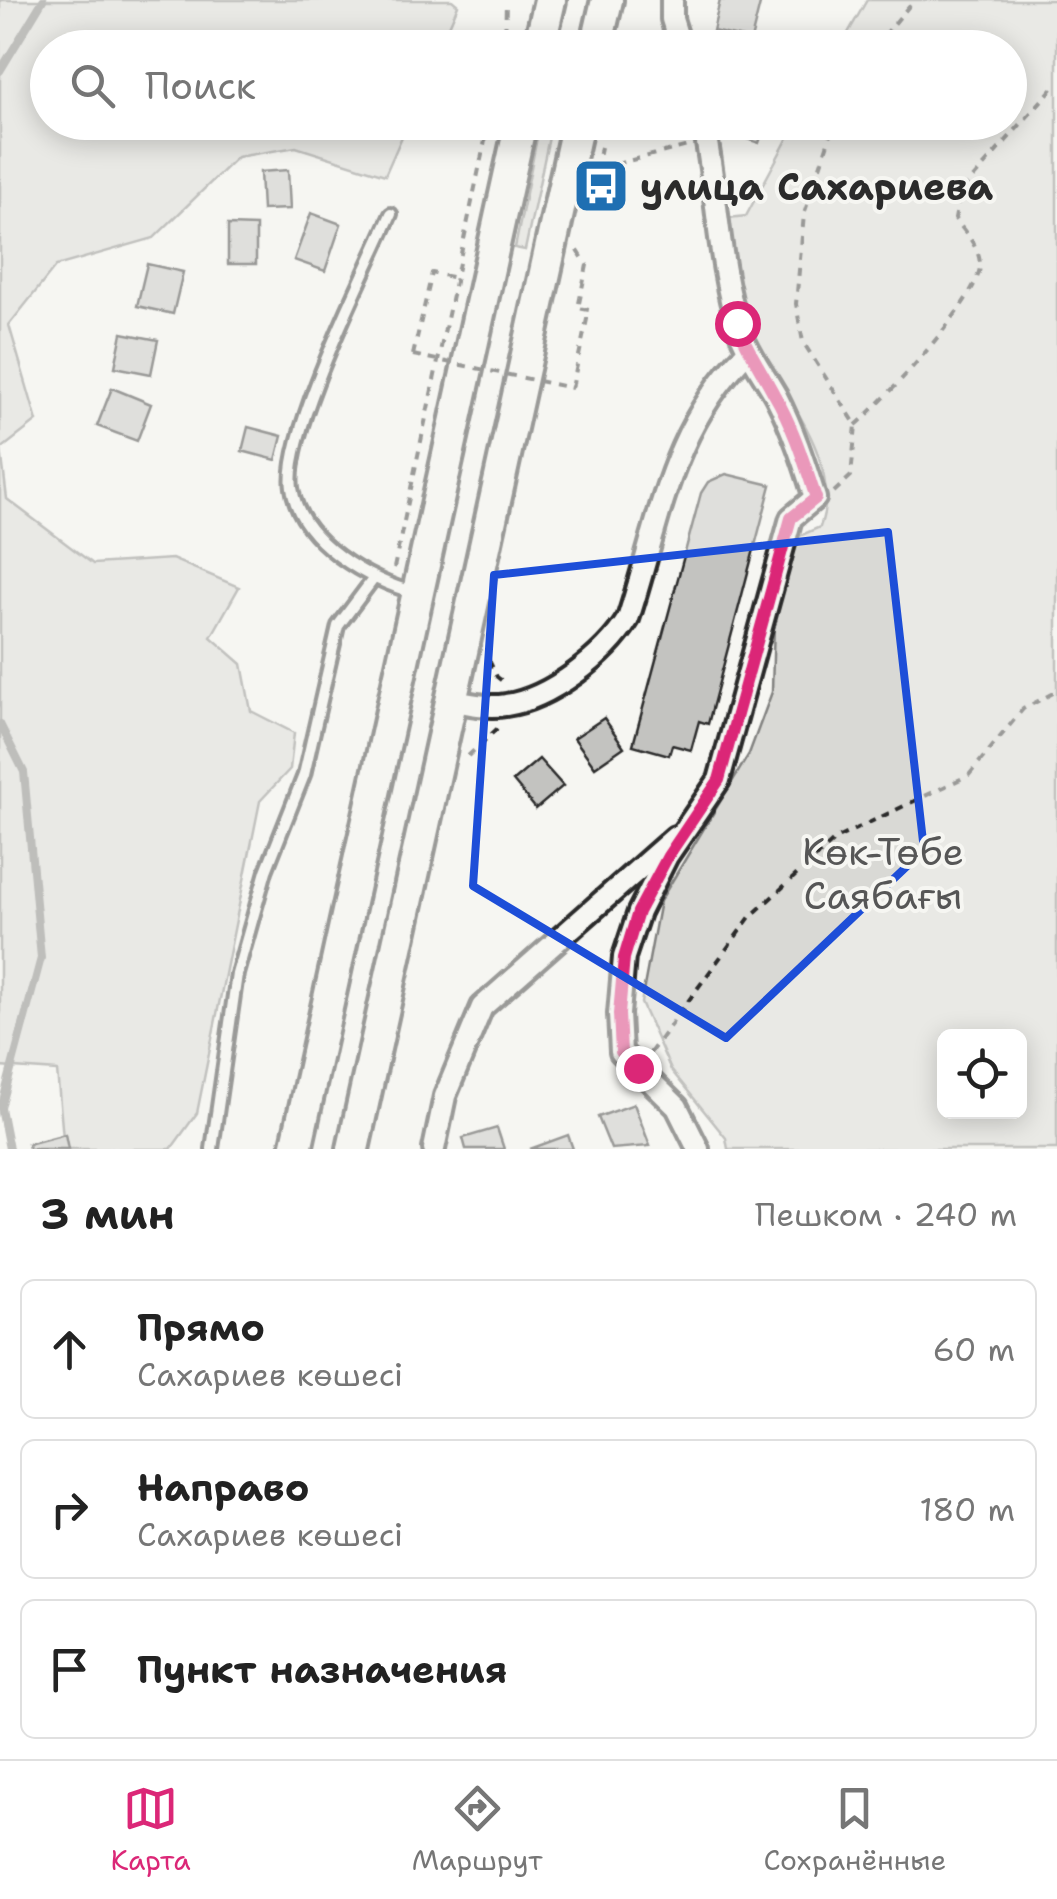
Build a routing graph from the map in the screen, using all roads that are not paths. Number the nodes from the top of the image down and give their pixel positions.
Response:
1 (550, 0) edge
2 (607, 0) edge
3 (672, 0) edge
4 (543, 30) edge
5 (600, 30) edge
6 (675, 30) edge
7 (517, 140) edge
8 (574, 140) edge
9 (706, 140) edge
10 (391, 214) dead end
11 (747, 352) junction
12 (374, 578) junction
13 (403, 590) junction
14 (451, 700) junction
15 (685, 828) junction
16 (212, 1149) edge
17 (296, 1149) edge
18 (353, 1149) edge
19 (434, 1149) edge
20 (698, 1149) edge

1 - 4 main road
2 - 5 main road
3 - 6 street
7 - 13 main road
8 - 14 main road
9 - 11 street
10 - 12 lane
11 - 14 street
11 - 15 street
12 - 13 lane
12 - 16 lane
13 - 17 main road
14 - 18 main road
15 - 19 street
15 - 20 street

